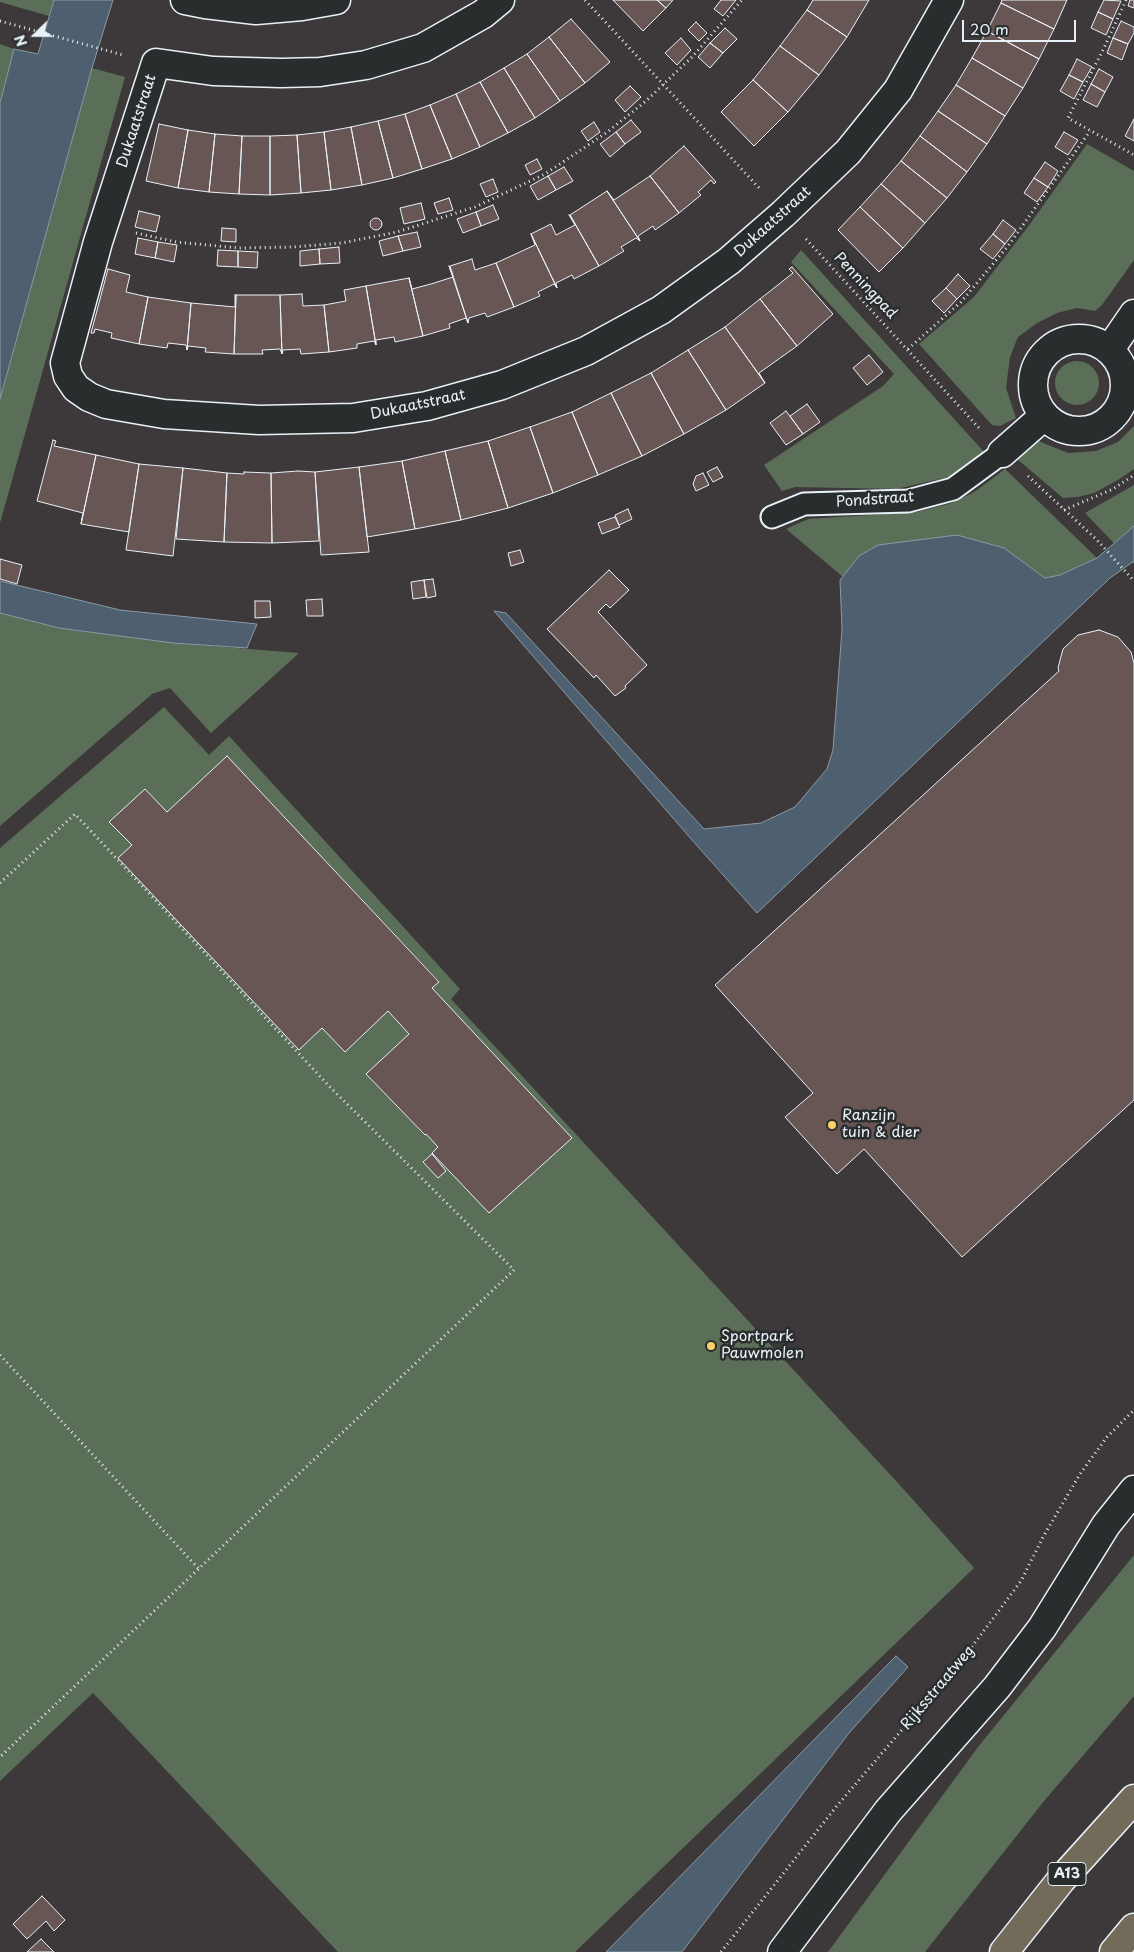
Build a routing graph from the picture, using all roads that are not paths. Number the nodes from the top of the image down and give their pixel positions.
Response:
1 (185, 0) edge
2 (336, 0) edge
3 (500, 0) edge
4 (949, 0) edge
5 (1134, 314) edge
6 (1110, 349) junction
7 (1044, 416) junction
8 (1002, 453) joint
9 (772, 517) dead end
10 (1134, 1490) edge
11 (1134, 1799) edge
12 (1134, 1928) edge
13 (782, 1952) edge
14 (1004, 1952) edge
15 (1114, 1952) edge

1 - 2 street
3 - 4 street, Dukaatstraat
5 - 6 street
6 - 7 street
6 - 7 street
7 - 8 street, Pondstraat
8 - 9 lane, Pondstraat
10 - 13 street
11 - 14 highway, A13
12 - 15 highway

